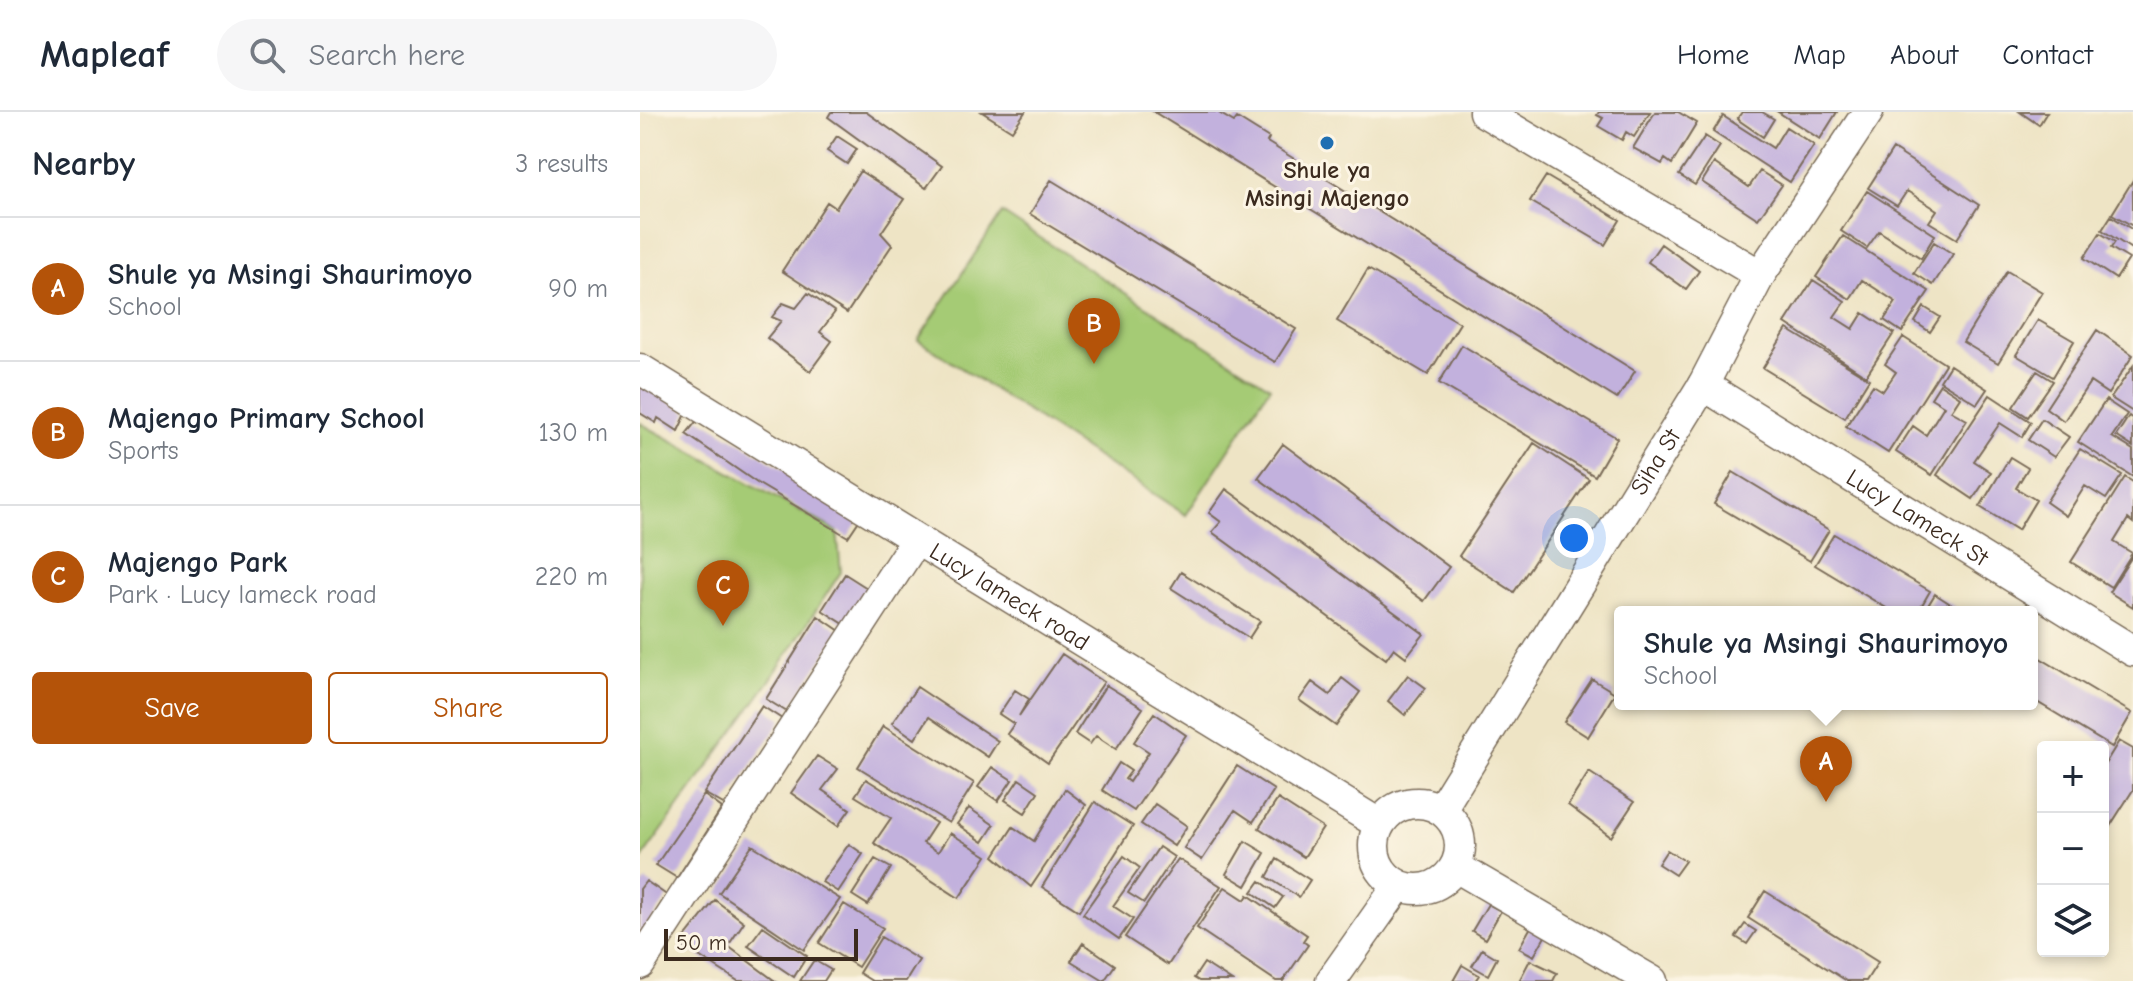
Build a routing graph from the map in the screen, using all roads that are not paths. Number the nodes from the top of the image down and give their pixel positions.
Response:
1 (1484, 112) edge
2 (1868, 112) edge
3 (1760, 275) junction
4 (640, 369) edge
5 (1703, 385) junction
6 (916, 540) junction
7 (2133, 651) edge
8 (1441, 809) junction
9 (1379, 824) junction
10 (1456, 867) junction
11 (1398, 886) junction
12 (640, 964) edge
13 (1331, 981) edge
14 (1652, 981) edge

1 - 3 street
2 - 3 street, Siha St
3 - 5 street, Siha St
4 - 6 street, Lucy lameck road
5 - 7 street, Lucy Lameck St
5 - 8 street, Siha St
6 - 9 street, Lucy lameck road
6 - 12 street
8 - 9 street
8 - 10 street
9 - 11 street
10 - 11 street
10 - 14 street
11 - 13 street

